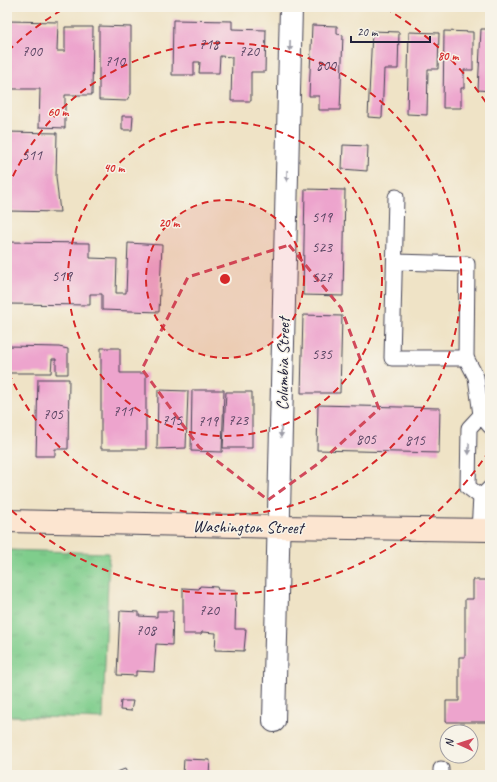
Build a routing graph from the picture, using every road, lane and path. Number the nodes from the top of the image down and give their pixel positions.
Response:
1 (291, 7) edge
2 (396, 197) dead end
3 (394, 262) junction
4 (466, 358) junction
5 (486, 420) edge
6 (485, 493) edge
7 (7, 521) edge
8 (279, 527) junction
9 (485, 530) edge
10 (274, 721) dead end

1 -> 8 street, Columbia Street
2 - 3 lane
3 - 4 lane
3 - 4 lane
4 - 5 lane
5 -> 6 lane
6 - 9 lane
7 - 8 street, Washington Street
8 - 9 street, Washington Street
8 - 10 street, Columbia Street

